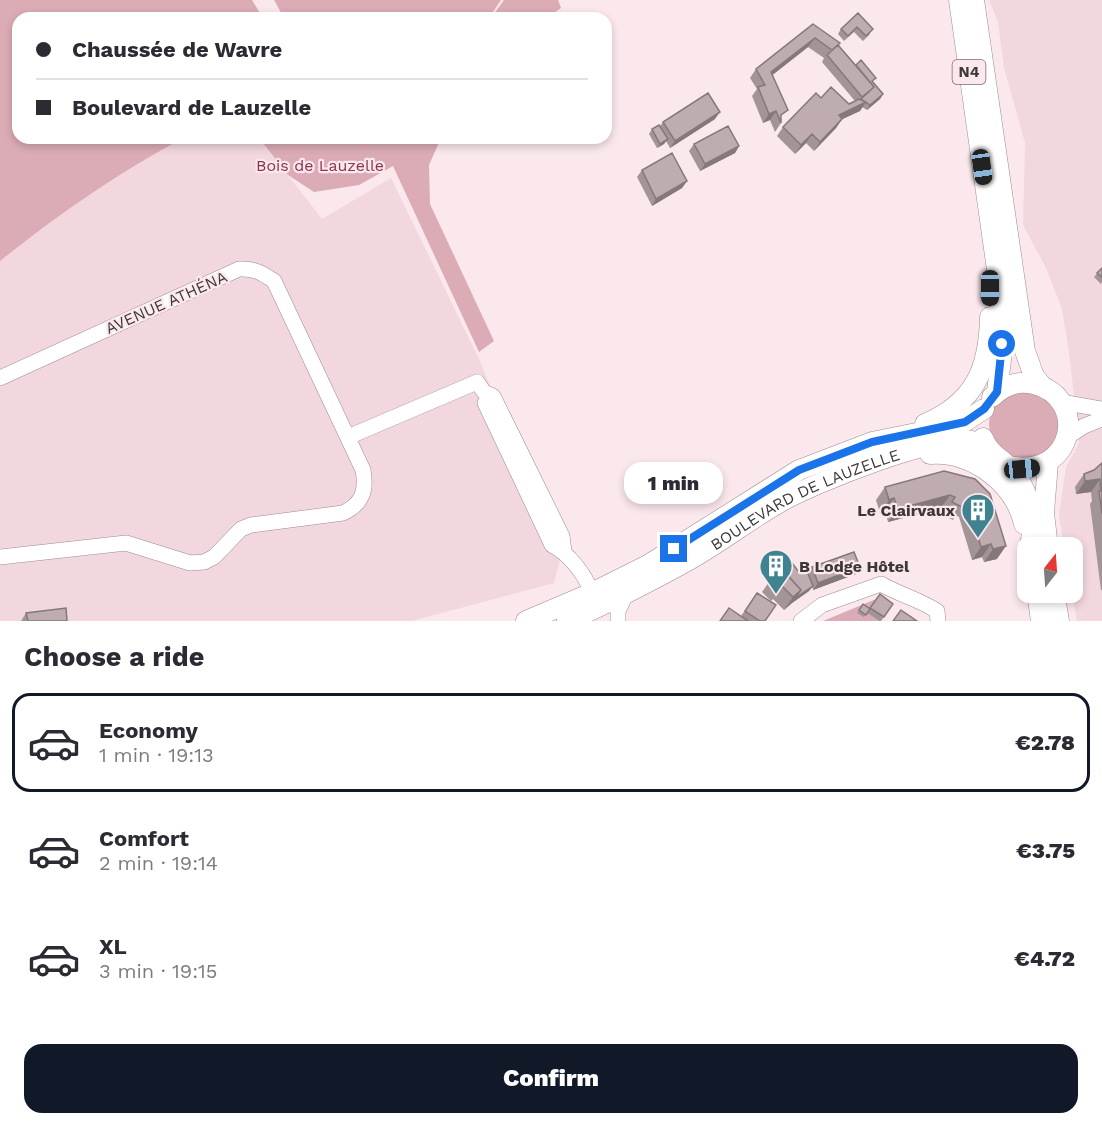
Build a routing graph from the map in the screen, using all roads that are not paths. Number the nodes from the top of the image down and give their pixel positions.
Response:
1 (959, 0) edge
2 (974, 0) edge
3 (990, 218) junction
4 (0, 378) edge
5 (1042, 386) junction
6 (997, 392) junction
7 (1061, 402) junction
8 (984, 409) junction
9 (1102, 409) edge
10 (1102, 419) edge
11 (900, 435) junction
12 (348, 437) junction
13 (1066, 438) junction
14 (988, 450) junction
15 (889, 458) junction
16 (1048, 462) junction
17 (1009, 466) junction
18 (1032, 537) edge
19 (1033, 537) edge
20 (1038, 537) edge
21 (0, 557) edge
22 (626, 594) junction
23 (596, 603) edge
24 (1039, 603) edge
25 (1056, 603) edge
26 (526, 621) edge
27 (567, 621) edge
28 (618, 621) edge
29 (801, 621) edge
30 (938, 621) edge
31 (1041, 621) edge
32 (1059, 621) edge

1 - 3 main road, N4
2 - 5 main road, N4
3 - 6 main road, N4
3 - 11 main road
4 - 12 street, AVENUE ATHÉNA
5 - 6 main road
5 - 7 main road, N4
6 - 8 main road, N4
7 - 9 street
7 - 13 main road
8 - 11 main road, BOULEVARD DE LAUZELLE
8 - 14 main road
10 - 13 street
11 - 23 main road, BOULEVARD DE LAUZELLE
12 - 21 street, AVENUE ATHÉNA
12 - 23 street
13 - 16 main road
14 - 15 main road, BOULEVARD DE LAUZELLE
14 - 17 main road
15 - 18 main road
15 - 22 main road, BOULEVARD DE LAUZELLE
16 - 17 main road
16 - 20 main road
17 - 19 main road
22 - 23 main road, BOULEVARD DE LAUZELLE
22 - 28 street
23 - 26 main road, BOULEVARD DE LAUZELLE
23 - 27 main road, BOULEVARD DE LAUZELLE
24 - 31 main road
25 - 32 main road
29 - 30 street

